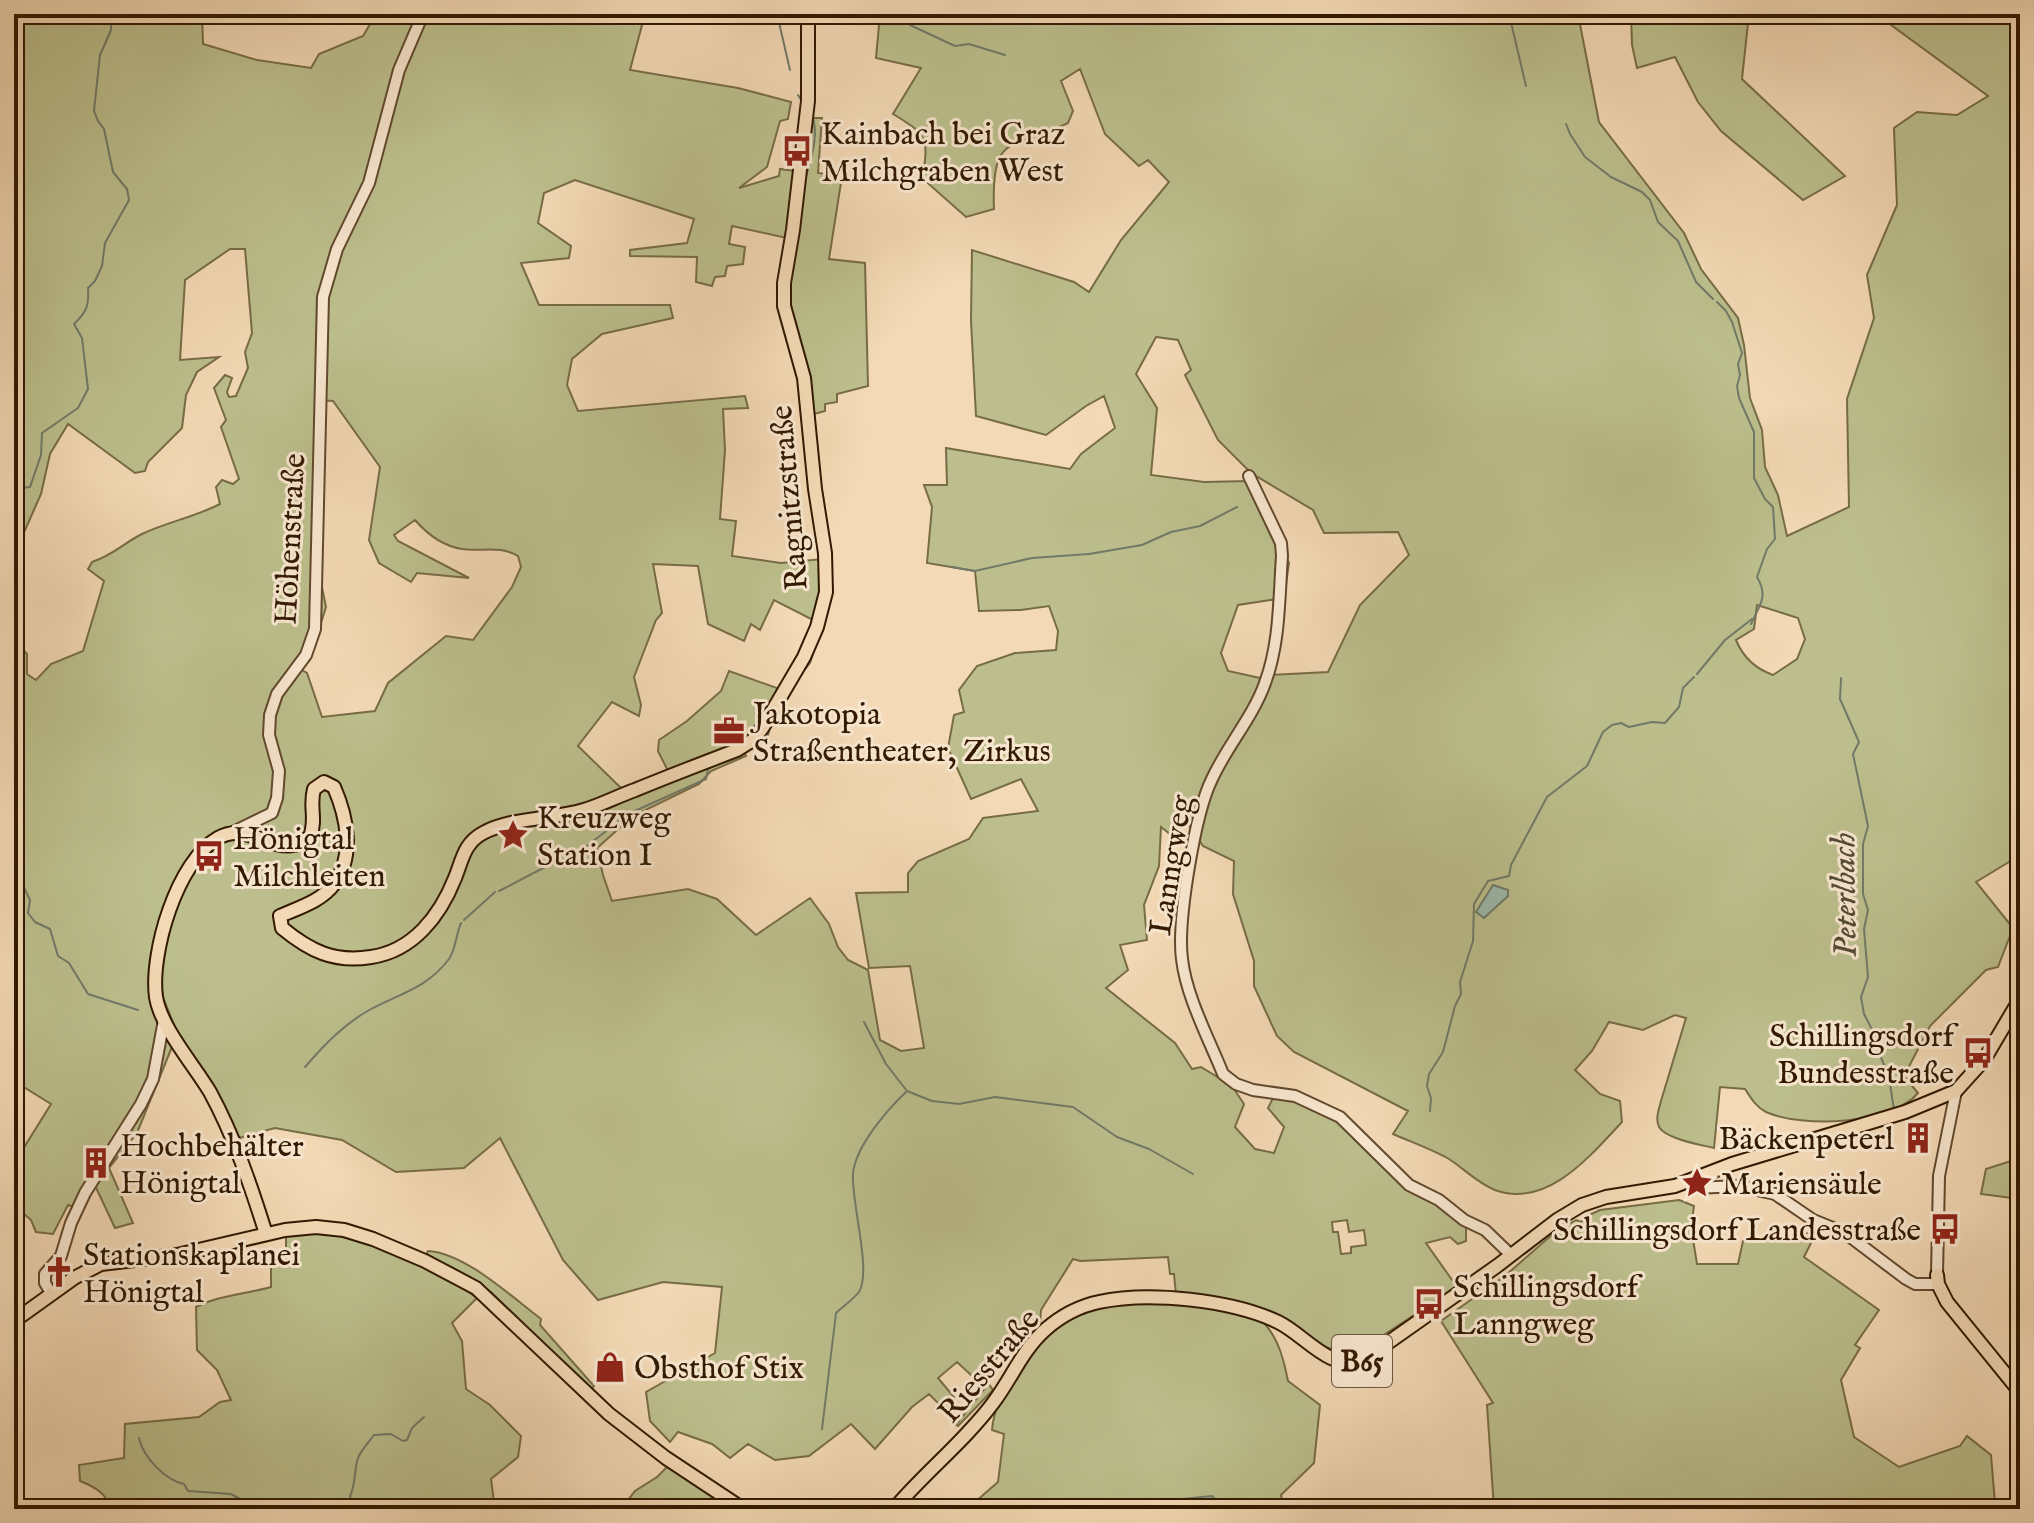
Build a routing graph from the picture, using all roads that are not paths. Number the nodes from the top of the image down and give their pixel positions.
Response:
1 (423, 14) edge
2 (808, 14) edge
3 (1249, 476) dead end
4 (231, 833) junction
5 (2020, 999) edge
6 (165, 1019) junction
7 (1956, 1091) junction
8 (1687, 1182) junction
9 (266, 1234) junction
10 (1511, 1255) junction
11 (1938, 1280) junction
12 (51, 1293) junction
13 (14, 1321) edge
14 (2020, 1392) edge
15 (743, 1509) edge
16 (894, 1509) edge

1 - 4 street, Höhenstraße
2 - 4 main road, Ragnitzstraße
3 - 10 street, Lanngweg
4 - 6 main road, Höhenstraße
5 - 7 main road, Riesstraße / B65
6 - 9 main road, Höhenstraße
6 - 12 street
7 - 8 main road, Riesstraße / B65
7 - 11 street
8 - 10 main road, Riesstraße / B65
8 - 11 street
9 - 12 main road
9 - 15 main road
10 - 16 main road, Riesstraße / B65
11 - 14 main road
12 - 13 main road

